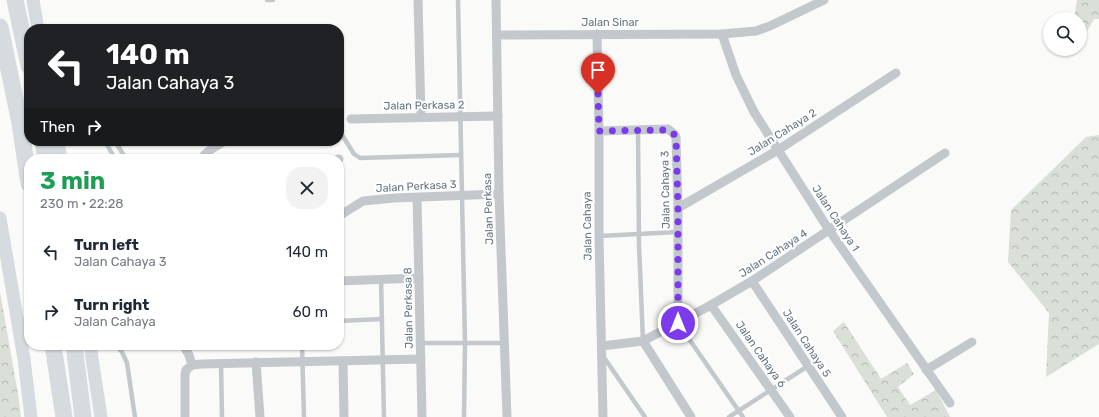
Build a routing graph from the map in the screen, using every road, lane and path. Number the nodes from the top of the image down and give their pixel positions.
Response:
1 (15, 0) edge
2 (33, 0) edge
3 (267, 0) edge
4 (272, 0) edge
5 (418, 0) edge
6 (458, 0) edge
7 (496, 0) edge
8 (824, 0) edge
9 (37, 24) edge
10 (0, 27) edge
11 (597, 34) junction
12 (722, 34) junction
13 (497, 35) junction
14 (24, 42) edge
15 (896, 73) dead end
16 (498, 116) junction
17 (421, 117) junction
18 (460, 117) junction
19 (351, 119) dead end
20 (638, 130) junction
21 (599, 131) junction
22 (344, 138) edge
23 (217, 146) edge
24 (778, 150) junction
25 (945, 153) dead end
26 (25, 154) edge
27 (204, 154) edge
28 (461, 155) junction
29 (499, 194) junction
30 (462, 196) junction
31 (417, 198) junction
32 (678, 208) junction
33 (344, 213) edge
34 (0, 218) edge
35 (829, 230) junction
36 (678, 232) junction
37 (640, 234) junction
38 (599, 236) junction
39 (419, 278) junction
40 (381, 279) junction
41 (344, 281) edge
42 (752, 281) junction
43 (711, 305) junction
44 (382, 319) junction
45 (344, 321) edge
46 (678, 323) junction
47 (643, 341) junction
48 (972, 342) dead end
49 (421, 343) junction
50 (465, 343) junction
51 (504, 343) junction
52 (54, 350) edge
53 (75, 350) edge
54 (91, 350) edge
55 (120, 350) edge
56 (186, 350) edge
57 (302, 350) edge
58 (602, 350) junction
59 (421, 358) junction
60 (383, 360) junction
61 (343, 361) junction
62 (256, 362) junction
63 (303, 362) junction
64 (221, 363) junction
65 (192, 366) junction
66 (808, 366) junction
67 (926, 370) junction
68 (771, 389) junction
69 (950, 403) dead end
70 (739, 411) junction
71 (31, 417) edge
72 (64, 417) edge
73 (83, 417) edge
74 (101, 417) edge
75 (135, 417) edge
76 (185, 417) edge
77 (222, 417) edge
78 (260, 417) edge
79 (304, 417) edge
80 (344, 417) edge
81 (384, 417) edge
82 (422, 417) edge
83 (464, 417) edge
84 (507, 417) edge
85 (603, 417) edge
86 (645, 417) edge
87 (691, 417) edge
88 (729, 417) edge
89 (743, 417) edge
90 (790, 417) edge
91 (842, 417) edge

1 - 14 highway
2 - 9 main road
3 - 4 lane
5 - 17 street
6 - 18 lane
7 - 13 street, Jalan Perkasa
8 - 12 street, Jalan Sinar
10 - 26 highway
11 - 12 street, Jalan Sinar
11 - 13 street, Jalan Sinar
11 - 21 street, Jalan Cahaya
12 - 24 street, Jalan Cahaya 1
13 - 16 street, Jalan Perkasa
15 - 24 street, Jalan Cahaya 2
16 - 18 street, Jalan Perkasa 2
16 - 29 street, Jalan Perkasa
17 - 18 street, Jalan Perkasa 2
17 - 19 street, Jalan Perkasa 2
18 - 28 lane
20 - 21 street, Jalan Cahaya 3
20 - 32 street, Jalan Cahaya 3
20 - 37 lane
21 - 38 street, Jalan Cahaya
22 - 28 lane
23 - 27 street
24 - 32 street, Jalan Cahaya 2
24 - 35 street, Jalan Cahaya 1
25 - 35 street, Jalan Cahaya 4
28 - 30 lane
29 - 30 street, Jalan Perkasa 3
29 - 51 street, Jalan Perkasa
30 - 31 street, Jalan Perkasa 3
30 - 50 lane
31 - 33 street, Jalan Perkasa 3
31 - 39 street, Jalan Perkasa 8
32 - 36 street, Jalan Cahaya 3
34 - 71 main road
35 - 42 street, Jalan Cahaya 4
35 - 67 street, Jalan Cahaya 1
36 - 37 lane
36 - 46 street, Jalan Cahaya 3
37 - 38 lane
37 - 47 lane
38 - 58 street, Jalan Cahaya
39 - 40 street
39 - 49 street, Jalan Perkasa 8
40 - 41 street
40 - 44 lane
42 - 43 street, Jalan Cahaya 4
42 - 66 street, Jalan Cahaya 5
43 - 46 street, Jalan Cahaya 4
43 - 68 street, Jalan Cahaya 6
44 - 45 lane
44 - 60 lane
46 - 47 street, Jalan Cahaya 4
46 - 70 lane
47 - 58 street, Jalan Cahaya 4
47 - 87 street
48 - 67 street
49 - 50 lane
49 - 59 street, Jalan Perkasa 8
50 - 51 lane
50 - 83 lane
51 - 84 street, Jalan Perkasa
52 - 72 highway
53 - 73 highway
54 - 74 main road
55 - 75 lane
56 - 65 street
57 - 63 lane
58 - 85 street, Jalan Cahaya
58 - 86 lane
59 - 60 street
59 - 82 street, Jalan Perkasa 8
60 - 61 street
60 - 81 lane
61 - 63 street
61 - 80 street
62 - 63 street
62 - 64 street
62 - 78 street
63 - 79 lane
64 - 65 street
64 - 77 lane
65 - 76 street
66 - 68 lane
66 - 91 street, Jalan Cahaya 5
67 - 69 street, Jalan Cahaya 1
68 - 70 lane
68 - 90 street, Jalan Cahaya 6
70 - 88 lane
70 - 89 lane

